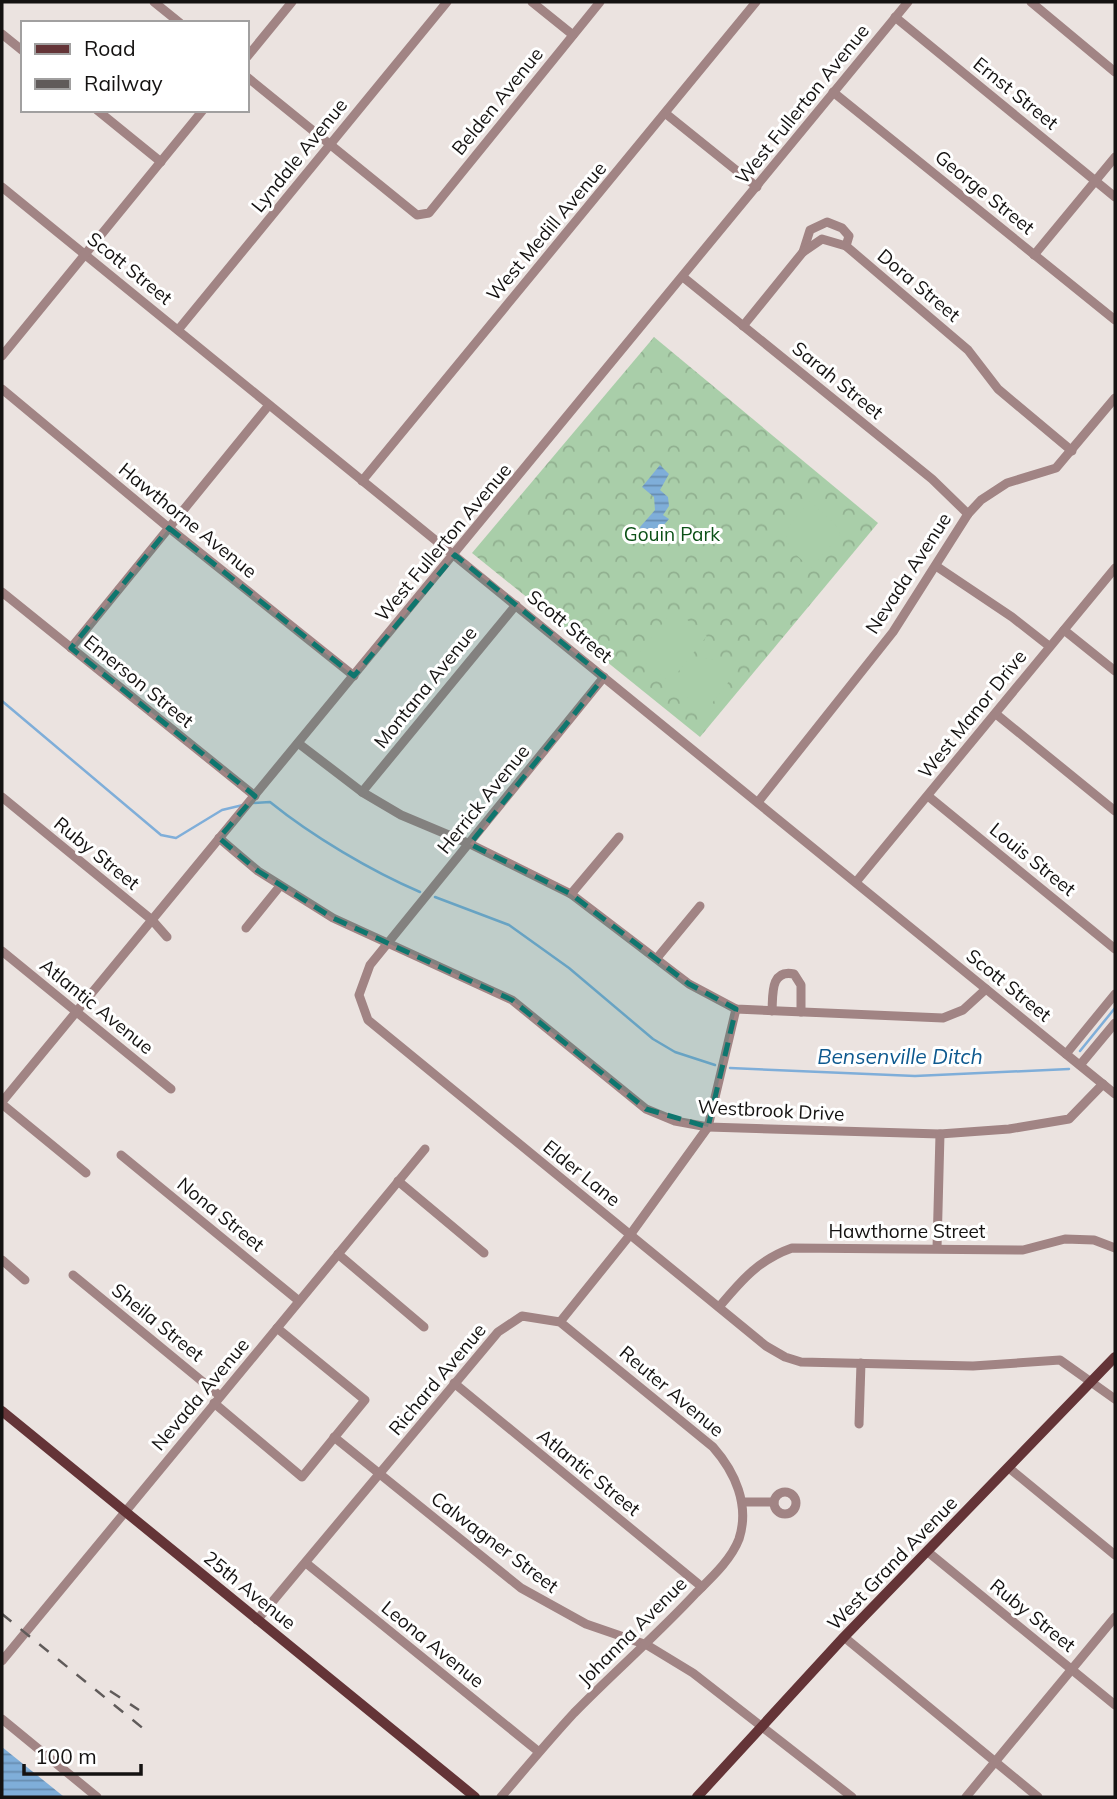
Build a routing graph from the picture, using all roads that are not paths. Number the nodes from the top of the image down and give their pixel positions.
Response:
1 (154, 2) edge
2 (292, 2) edge
3 (447, 2) edge
4 (532, 2) edge
5 (600, 2) edge
6 (756, 2) edge
7 (906, 2) edge
8 (1031, 2) edge
9 (895, 17) junction
10 (178, 21) edge
11 (2, 34) edge
12 (573, 35) junction
13 (21, 49) edge
14 (248, 56) edge
15 (1115, 72) edge
16 (248, 78) edge
17 (832, 92) junction
18 (99, 112) edge
19 (201, 112) edge
20 (665, 114) junction
21 (330, 145) junction
22 (1115, 157) edge
23 (161, 162) junction
24 (1096, 181) junction
25 (2, 187) edge
26 (757, 187) junction
27 (1115, 197) edge
28 (846, 246) junction
29 (803, 252) junction
30 (86, 254) junction
31 (1034, 254) junction
32 (683, 277) junction
33 (1115, 320) edge
34 (743, 326) junction
35 (178, 330) junction
36 (2, 356) edge
37 (2, 389) edge
38 (1115, 398) edge
39 (269, 405) junction
40 (1072, 451) junction
41 (362, 481) junction
42 (968, 514) junction
43 (169, 528) junction
44 (455, 555) junction
45 (936, 566) junction
46 (1115, 568) edge
47 (2, 592) edge
48 (516, 605) junction
49 (1064, 629) junction
50 (1049, 646) junction
51 (71, 648) junction
52 (1115, 671) edge
53 (354, 676) junction
54 (604, 677) junction
55 (996, 714) junction
56 (298, 743) junction
57 (362, 792) junction
58 (928, 796) junction
59 (2, 797) edge
60 (254, 797) junction
61 (758, 802) junction
62 (1115, 811) edge
63 (619, 837) dead end
64 (219, 838) junction
65 (470, 844) junction
66 (856, 883) junction
67 (280, 886) junction
68 (571, 894) junction
69 (701, 906) dead end
70 (152, 920) junction
71 (246, 928) dead end
72 (167, 937) dead end
73 (388, 943) junction
74 (2, 950) edge
75 (1115, 950) edge
76 (657, 958) junction
77 (986, 989) junction
78 (1115, 994) edge
79 (736, 1009) junction
80 (772, 1011) junction
81 (76, 1012) junction
82 (801, 1012) junction
83 (1115, 1023) edge
84 (1066, 1054) junction
85 (1080, 1065) junction
86 (1103, 1084) junction
87 (171, 1089) dead end
88 (1115, 1094) edge
89 (2, 1103) edge
90 (708, 1127) junction
91 (940, 1134) junction
92 (425, 1149) dead end
93 (121, 1155) dead end
94 (86, 1173) dead end
95 (398, 1181) junction
96 (630, 1235) junction
97 (937, 1248) junction
98 (1115, 1248) edge
99 (484, 1253) dead end
100 (338, 1254) junction
101 (2, 1260) edge
102 (73, 1275) dead end
103 (25, 1280) dead end
104 (299, 1301) junction
105 (719, 1307) junction
106 (560, 1322) junction
107 (424, 1327) dead end
108 (277, 1328) junction
109 (1115, 1357) edge
110 (861, 1363) junction
111 (1093, 1381) junction
112 (454, 1383) junction
113 (1115, 1399) edge
114 (217, 1400) junction
115 (2, 1411) edge
116 (859, 1424) dead end
117 (334, 1437) junction
118 (1009, 1468) junction
119 (380, 1474) junction
120 (742, 1502) junction
121 (774, 1503) dead end
122 (125, 1511) junction
123 (928, 1552) junction
124 (1115, 1555) edge
125 (306, 1563) junction
126 (702, 1587) junction
127 (1115, 1617) edge
128 (257, 1619) junction
129 (844, 1637) junction
130 (647, 1645) junction
131 (2, 1661) edge
132 (1072, 1670) junction
133 (1115, 1705) edge
134 (2, 1719) edge
135 (763, 1725) junction
136 (539, 1752) junction
137 (995, 1762) junction
138 (97, 1797) edge
139 (475, 1797) edge
140 (501, 1797) edge
141 (697, 1797) edge
142 (852, 1797) edge
143 (966, 1797) edge
144 (1038, 1797) edge

1 - 10 street
2 - 14 street
3 - 21 street, Lyndale Avenue
4 - 12 street
5 - 12 street, Belden Avenue
6 - 20 street, West Medill Avenue
7 - 9 street, West Fullerton Avenue
8 - 15 street
9 - 17 street, West Fullerton Avenue
9 - 24 street, Ernst Street
11 - 13 street
12 - 21 street, Belden Avenue
16 - 21 street
17 - 26 street, West Fullerton Avenue
17 - 31 street, George Street
18 - 23 street
19 - 23 street
20 - 26 street
20 - 41 street, West Medill Avenue
21 - 35 street, Lyndale Avenue
22 - 24 street
23 - 30 street
24 - 27 street, Ernst Street
24 - 31 street
25 - 30 street, Scott Street
26 - 32 street, West Fullerton Avenue
28 - 29 street
28 - 29 street, Dora Street
28 - 40 street, Dora Street
29 - 34 street
30 - 35 street, Scott Street
30 - 36 street
31 - 33 street, George Street
32 - 34 street, Sarah Street
32 - 44 street, West Fullerton Avenue
34 - 42 street, Sarah Street
35 - 39 street, Scott Street
37 - 43 street, Hawthorne Avenue
38 - 40 street, Nevada Avenue
39 - 41 street, Scott Street
39 - 43 street
40 - 42 street, Nevada Avenue
41 - 44 street, Scott Street
42 - 45 street, Nevada Avenue
43 - 51 street
43 - 53 street, Hawthorne Avenue
44 - 48 street, Scott Street
44 - 53 street, West Fullerton Avenue
45 - 50 street
45 - 61 street, Nevada Avenue
46 - 49 street, West Manor Drive
47 - 51 street, Emerson Street
48 - 54 street, Scott Street
48 - 57 street, Montana Avenue
49 - 50 street, West Manor Drive
49 - 52 street
50 - 55 street, West Manor Drive
51 - 60 street, Emerson Street
53 - 56 street, West Fullerton Avenue
54 - 61 street, Scott Street
54 - 65 street, Herrick Avenue
55 - 58 street, West Manor Drive
55 - 62 street
56 - 57 street
56 - 60 street, West Fullerton Avenue
57 - 65 street
58 - 66 street, West Manor Drive
58 - 75 street, Louis Street
59 - 70 street, Ruby Street
60 - 64 street, West Fullerton Avenue
61 - 66 street, Scott Street
63 - 68 street
64 - 67 street, Westbrook Drive
64 - 70 street, West Fullerton Avenue
65 - 68 street
65 - 73 street, Herrick Avenue
66 - 77 street, Scott Street
67 - 71 street
67 - 73 street, Westbrook Drive
68 - 76 street
69 - 76 street
70 - 72 street, Ruby Street
70 - 81 street, West Fullerton Avenue
73 - 90 street, Westbrook Drive
73 - 96 street, Elder Lane
74 - 81 street, Atlantic Avenue
76 - 79 street
77 - 82 street
77 - 84 street, Scott Street
78 - 84 street
79 - 80 street
79 - 90 street
80 - 82 street
80 - 82 street
81 - 87 street, Atlantic Avenue
81 - 89 street, West Fullerton Avenue
83 - 85 street
84 - 85 street, Scott Street
85 - 86 street, Scott Street
86 - 88 street, Scott Street
86 - 91 street, Westbrook Drive
89 - 94 street
90 - 91 street, Westbrook Drive
90 - 96 street
91 - 97 street
92 - 95 street, Nevada Avenue
93 - 104 street, Nona Street
95 - 99 street
95 - 100 street, Nevada Avenue
96 - 105 street, Elder Lane
96 - 106 street
97 - 98 street, Hawthorne Street
97 - 105 street, Hawthorne Street
100 - 104 street, Nevada Avenue
100 - 107 street
101 - 103 street
102 - 114 street, Sheila Street
104 - 108 street, Nevada Avenue
105 - 110 street, Elder Lane
106 - 112 street, Richard Avenue
106 - 120 street, Reuter Avenue
108 - 114 street, Nevada Avenue
108 - 117 street
109 - 111 main road, West Grand Avenue
110 - 111 street, Elder Lane
110 - 116 street
111 - 113 street, Elder Lane
111 - 118 main road, West Grand Avenue
112 - 119 street, Richard Avenue
112 - 126 street, Atlantic Street
114 - 117 street, Sheila Street
114 - 122 street, Nevada Avenue
115 - 122 main road, 25th Avenue
117 - 119 street, Calwagner Street
118 - 123 main road, West Grand Avenue
118 - 124 street
119 - 125 street, Richard Avenue
119 - 130 street, Calwagner Street
120 - 121 street
120 - 126 street, Johanna Avenue
122 - 128 main road, 25th Avenue
122 - 131 street, Nevada Avenue
123 - 129 main road, West Grand Avenue
123 - 132 street, Ruby Street
125 - 128 street, Richard Avenue
125 - 136 street, Leona Avenue
126 - 130 street, Johanna Avenue
127 - 132 street
128 - 139 main road, 25th Avenue
129 - 135 main road, West Grand Avenue
129 - 137 street
130 - 135 street, Calwagner Street
130 - 136 street, Johanna Avenue
132 - 133 street, Ruby Street
132 - 137 street
134 - 138 street
135 - 141 main road, West Grand Avenue
135 - 142 street, Calwagner Street
136 - 140 street, Johanna Avenue
137 - 143 street
137 - 144 street

